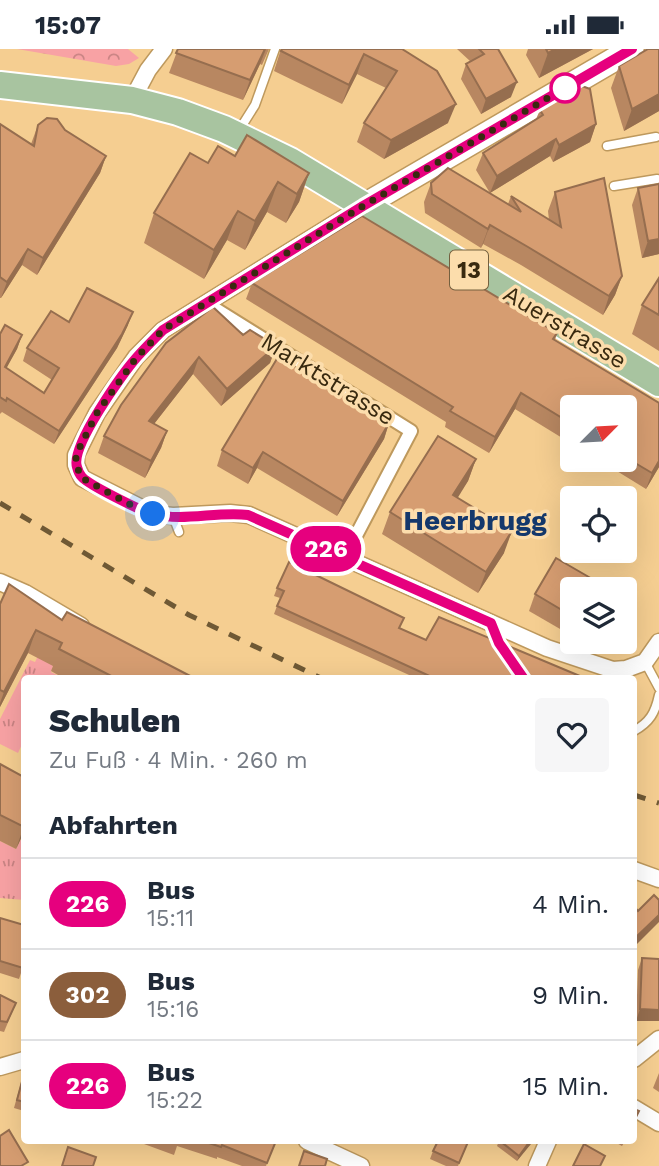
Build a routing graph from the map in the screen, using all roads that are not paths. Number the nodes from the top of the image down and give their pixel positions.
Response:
1 (163, 49) edge
2 (275, 49) edge
3 (632, 49) edge
4 (0, 85) edge
5 (132, 100) junction
6 (236, 135) junction
7 (656, 137) dead end
8 (607, 146) dead end
9 (657, 179) dead end
10 (614, 186) dead end
11 (363, 206) junction
12 (206, 303) junction
13 (659, 383) edge
14 (350, 547) dead end
15 (0, 582) edge
16 (92, 632) edge
17 (659, 642) edge
18 (645, 662) junction
19 (659, 688) edge
20 (659, 695) edge
21 (637, 729) edge
22 (637, 871) edge
23 (659, 879) edge
24 (659, 1039) edge
25 (637, 1057) edge
26 (21, 1061) edge
27 (0, 1067) edge
28 (637, 1110) edge
29 (659, 1123) edge
30 (313, 1144) edge
31 (547, 1144) edge
32 (361, 1166) edge
33 (537, 1166) edge

1 - 5 street
2 - 6 lane
3 - 11 main road
4 - 5 main road, 13
5 - 6 main road, 13
6 - 11 main road, 13
7 - 8 lane
9 - 10 lane
11 - 12 street
11 - 13 main road, Auerstrasse / 13
12 - 14 street, Marktstrasse
12 - 18 street
15 - 16 street
17 - 18 street
18 - 19 lane
20 - 21 lane
22 - 23 street
24 - 25 street
26 - 27 street
28 - 29 street
30 - 32 street
31 - 33 street

